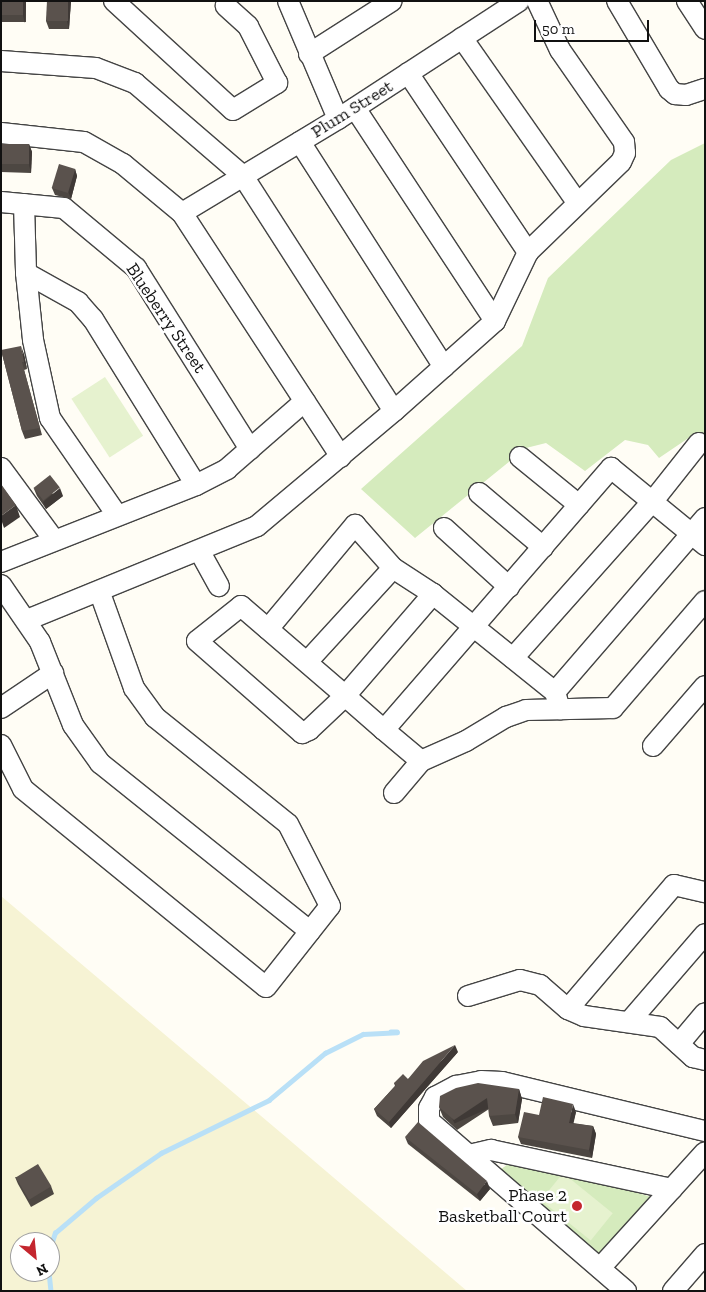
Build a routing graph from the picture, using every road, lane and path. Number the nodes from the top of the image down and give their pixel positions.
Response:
1 (288, 1) edge
2 (392, 1) edge
3 (519, 1) edge
4 (537, 1) edge
5 (617, 1) edge
6 (687, 1) edge
7 (116, 2) edge
8 (226, 6) dead end
9 (705, 29) edge
10 (462, 38) junction
11 (309, 54) junction
12 (1, 61) edge
13 (408, 73) junction
14 (705, 89) edge
15 (355, 108) junction
16 (338, 119) junction
17 (1, 133) edge
18 (300, 142) junction
19 (243, 176) junction
20 (1, 202) edge
21 (577, 202) junction
22 (24, 204) junction
23 (182, 213) junction
24 (528, 252) junction
25 (26, 273) junction
26 (495, 321) junction
27 (444, 367) junction
28 (305, 401) junction
29 (394, 411) junction
30 (699, 443) dead end
31 (250, 449) junction
32 (341, 457) junction
33 (520, 458) dead end
34 (1, 468) edge
35 (196, 486) junction
36 (479, 493) dead end
37 (654, 501) junction
38 (579, 505) junction
39 (117, 515) junction
40 (705, 518) edge
41 (444, 528) dead end
42 (54, 540) junction
43 (698, 540) edge
44 (543, 547) junction
45 (200, 552) junction
46 (1, 562) edge
47 (393, 568) junction
48 (1, 585) edge
49 (219, 586) dead end
50 (509, 586) junction
51 (100, 592) junction
52 (433, 594) junction
53 (705, 601) edge
54 (27, 620) junction
55 (698, 623) edge
56 (474, 627) junction
57 (268, 629) junction
58 (513, 658) junction
59 (307, 662) junction
60 (53, 673) junction
61 (705, 686) edge
62 (345, 696) junction
63 (557, 701) junction
64 (1, 708) edge
65 (384, 730) junction
66 (1, 745) edge
67 (653, 746) dead end
68 (421, 761) junction
69 (394, 793) dead end
70 (705, 892) edge
71 (310, 931) junction
72 (705, 934) edge
73 (468, 996) dead end
74 (568, 1009) junction
75 (705, 1013) edge
76 (629, 1022) junction
77 (679, 1044) junction
78 (705, 1060) edge
79 (705, 1131) edge
80 (705, 1152) edge
81 (469, 1156) junction
82 (672, 1189) junction
83 (705, 1254) edge
84 (600, 1268) junction
85 (626, 1291) edge
86 (674, 1291) edge

1 - 11 street
2 - 11 street
3 - 10 street, Plum Street
4 - 21 street
5 - 14 street
6 - 9 street
7 - 8 street
10 - 13 street, Plum Street
10 - 21 street
11 - 16 street
12 - 19 street
13 - 15 street, Plum Street
13 - 24 street
15 - 16 street, Plum Street
15 - 26 street
16 - 18 street, Plum Street
17 - 23 street
18 - 19 street, Plum Street
18 - 27 street
19 - 23 street, Plum Street
19 - 29 street
20 - 22 street, Blueberry Street
21 - 24 street
22 - 25 street
22 - 31 street, Blueberry Street
23 - 28 street
24 - 26 street
25 - 35 street
25 - 39 street
26 - 27 street
27 - 29 street
28 - 31 street
28 - 32 street
29 - 32 street
30 - 37 street
31 - 35 street
32 - 45 street
33 - 38 street
34 - 42 street
35 - 39 street
36 - 44 street
37 - 38 street
37 - 43 street
37 - 58 street
38 - 44 street
39 - 42 street
40 - 43 street
41 - 50 street
42 - 46 street
43 - 63 street
44 - 50 street
45 - 49 street
45 - 51 street
47 - 52 street
47 - 57 street
47 - 59 street
48 - 54 street
50 - 56 street
51 - 54 street
51 - 71 street
52 - 56 street
52 - 62 street
53 - 55 street
54 - 60 street
55 - 63 street
56 - 58 street
56 - 65 street
57 - 59 street
57 - 62 street
58 - 63 street
59 - 62 street
60 - 64 street
60 - 71 street
61 - 67 street
62 - 65 street
63 - 68 street
65 - 68 street
66 - 71 street
68 - 69 street
70 - 74 street
72 - 76 street
73 - 74 street
74 - 76 street
75 - 77 street
76 - 77 street
77 - 78 street
79 - 81 street
80 - 82 street
81 - 82 street
81 - 84 street
82 - 84 street
83 - 86 street
84 - 85 street

